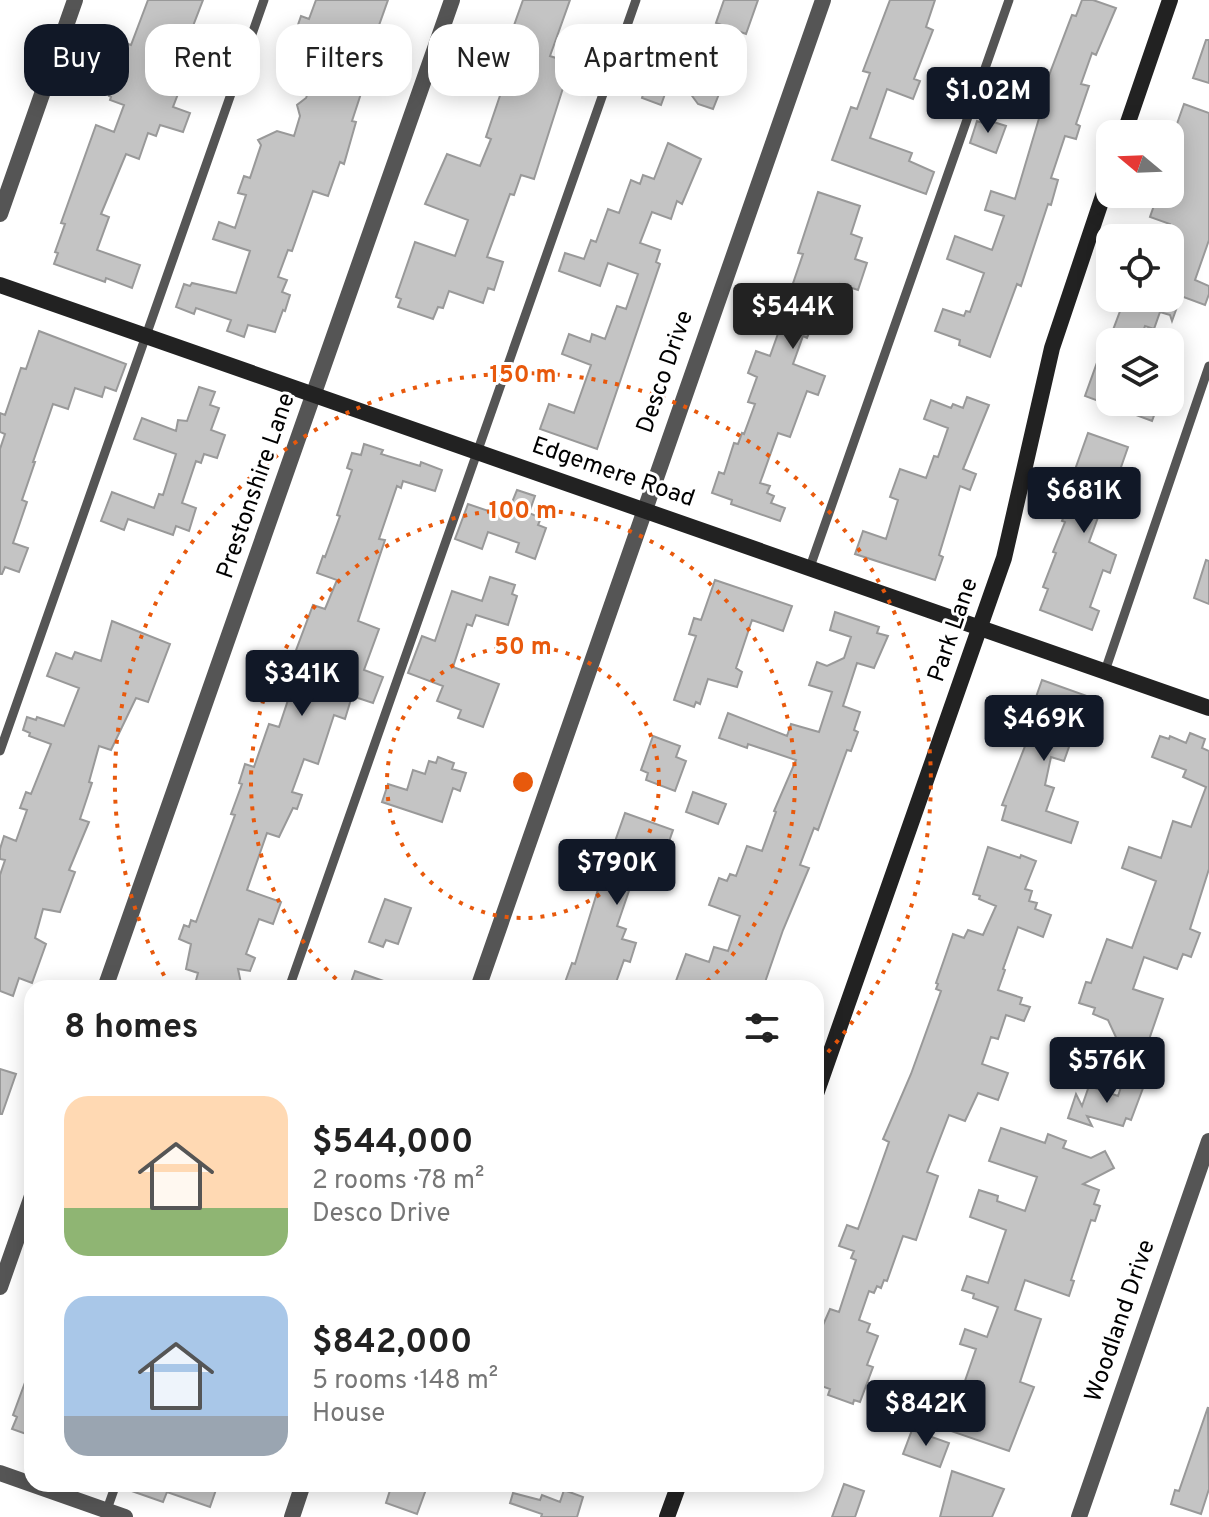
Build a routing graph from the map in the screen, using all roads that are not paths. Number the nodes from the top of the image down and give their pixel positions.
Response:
1 (75, 0) edge
2 (264, 0) edge
3 (452, 0) edge
4 (636, 0) edge
5 (823, 0) edge
6 (1009, 0) edge
7 (1170, 0) edge
8 (1129, 120) edge
9 (1099, 208) edge
10 (0, 214) edge
11 (0, 285) edge
12 (145, 336) junction
13 (1209, 366) edge
14 (314, 394) junction
15 (477, 451) junction
16 (644, 509) junction
17 (810, 567) junction
18 (981, 628) junction
19 (1105, 671) junction
20 (1209, 708) edge
21 (0, 751) edge
22 (108, 980) edge
23 (292, 980) edge
24 (481, 980) edge
25 (824, 1071) edge
26 (1209, 1141) edge
27 (24, 1219) edge
28 (0, 1287) edge
29 (0, 1473) edge
30 (24, 1482) edge
31 (49, 1492) edge
32 (113, 1492) edge
33 (300, 1492) edge
34 (676, 1492) edge
35 (105, 1514) edge
36 (125, 1517) edge
37 (292, 1517) edge
38 (667, 1517) edge
39 (1079, 1517) edge

1 - 10 street
2 - 12 lane
3 - 14 street, Prestonshire Lane
4 - 15 lane
5 - 16 street, Desco Drive
6 - 17 lane
7 - 8 street
9 - 18 street, Park Lane
11 - 12 street, Edgemere Road
12 - 14 street, Edgemere Road
12 - 21 lane
13 - 19 lane
14 - 15 street, Edgemere Road
14 - 22 street, Prestonshire Lane
15 - 16 street, Edgemere Road
15 - 23 lane
16 - 17 street, Edgemere Road
16 - 24 street, Desco Drive
17 - 18 street, Edgemere Road
18 - 19 street, Edgemere Road
18 - 25 street, Park Lane
19 - 20 street, Edgemere Road
26 - 39 street, Woodland Drive
27 - 28 street
29 - 30 street
31 - 35 street
32 - 35 lane
33 - 37 street
34 - 38 street
35 - 36 street

